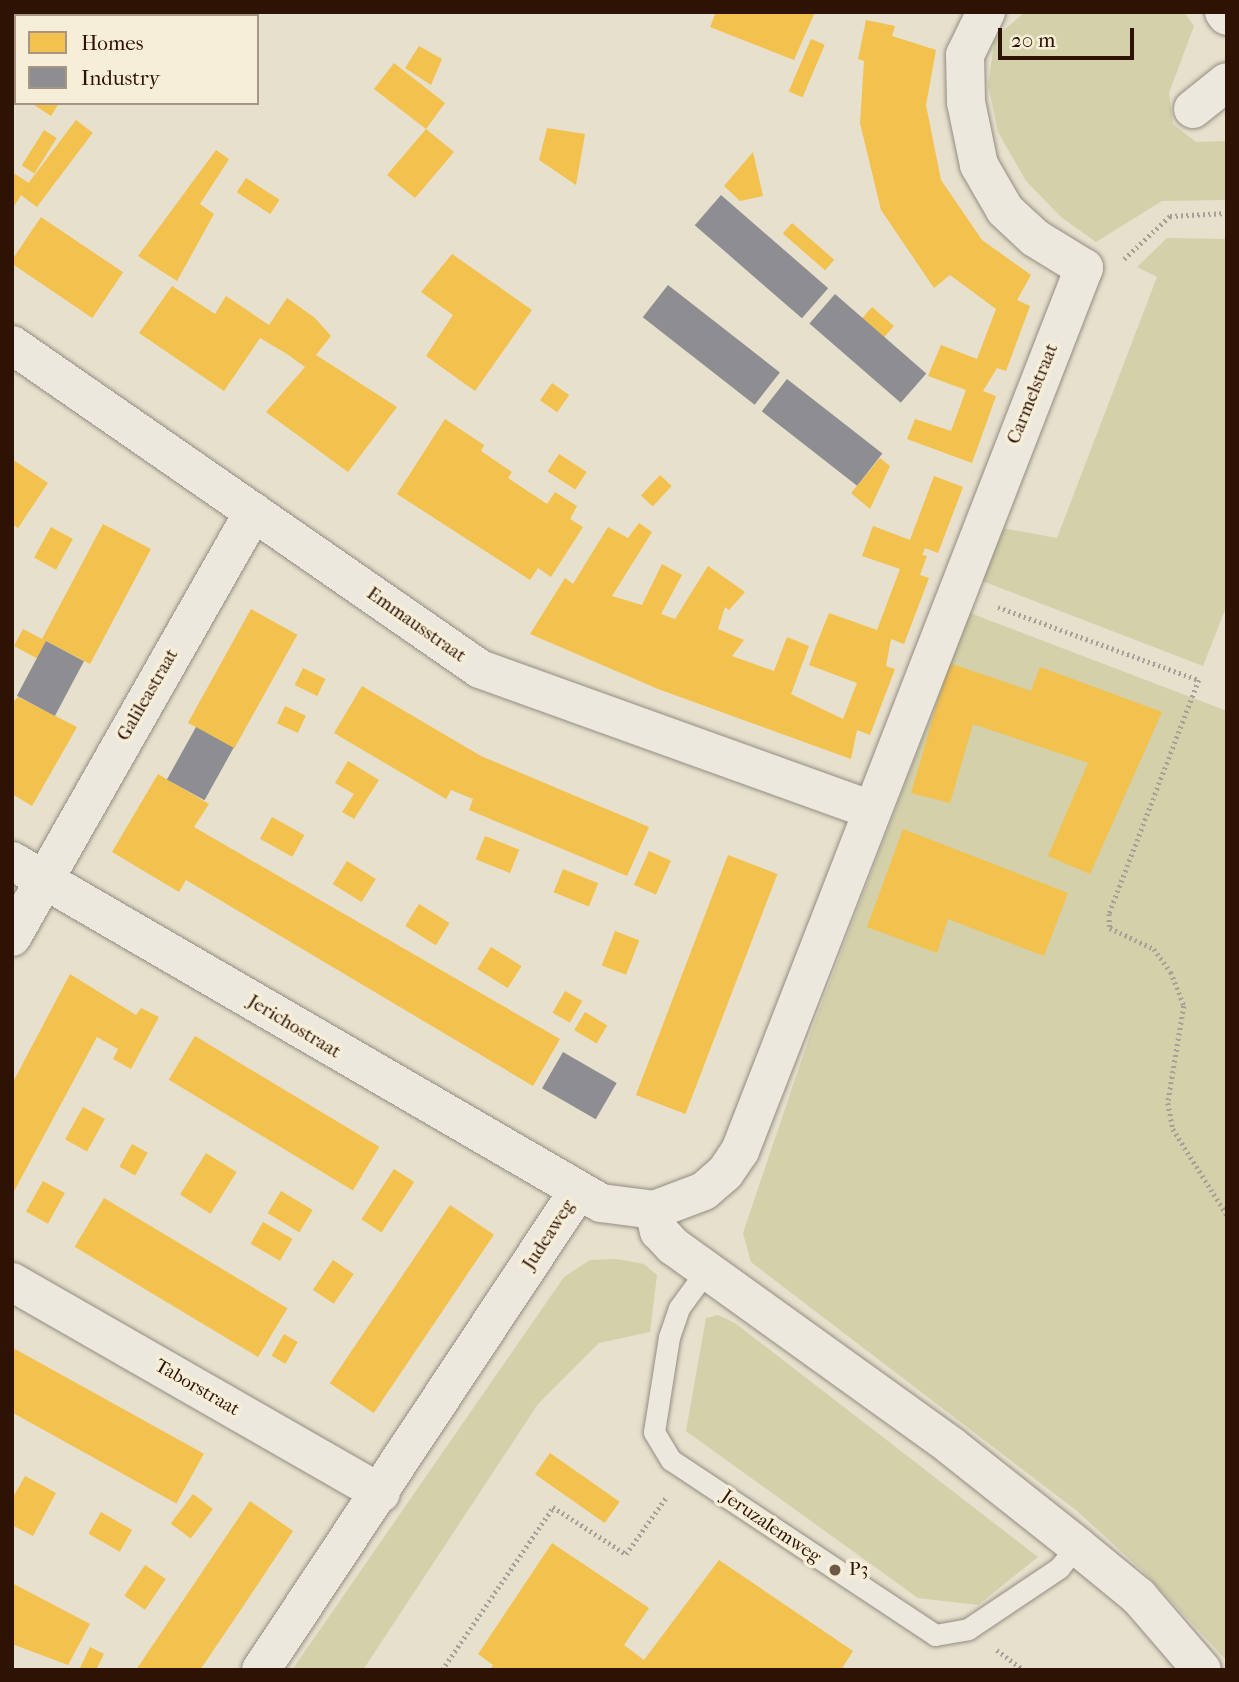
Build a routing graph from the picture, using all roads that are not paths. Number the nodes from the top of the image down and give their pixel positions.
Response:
1 (979, 14) edge
2 (1227, 82) edge
3 (1193, 109) dead end
4 (12, 345) edge
5 (253, 512) junction
6 (869, 809) junction
7 (27, 870) edge
8 (12, 937) edge
9 (578, 1191) junction
10 (654, 1210) junction
11 (706, 1271) junction
12 (12, 1282) edge
13 (381, 1493) junction
14 (1077, 1546) junction
15 (261, 1670) edge
16 (1202, 1670) edge

1 - 6 street, Carmelstraat
2 - 3 street
4 - 5 street, Emmausstraat
5 - 6 street, Emmausstraat
5 - 7 street, Galileastraat
6 - 10 street, Judeaweg
7 - 8 street, Galileastraat
7 - 9 street, Jerichostraat
9 - 10 street, Judeaweg
9 - 13 street, Judeaweg
10 - 11 street
11 - 14 street
11 - 14 lane, Jeruzalemweg
12 - 13 street, Taborstraat
13 - 15 street, Judeaweg
14 - 16 street

